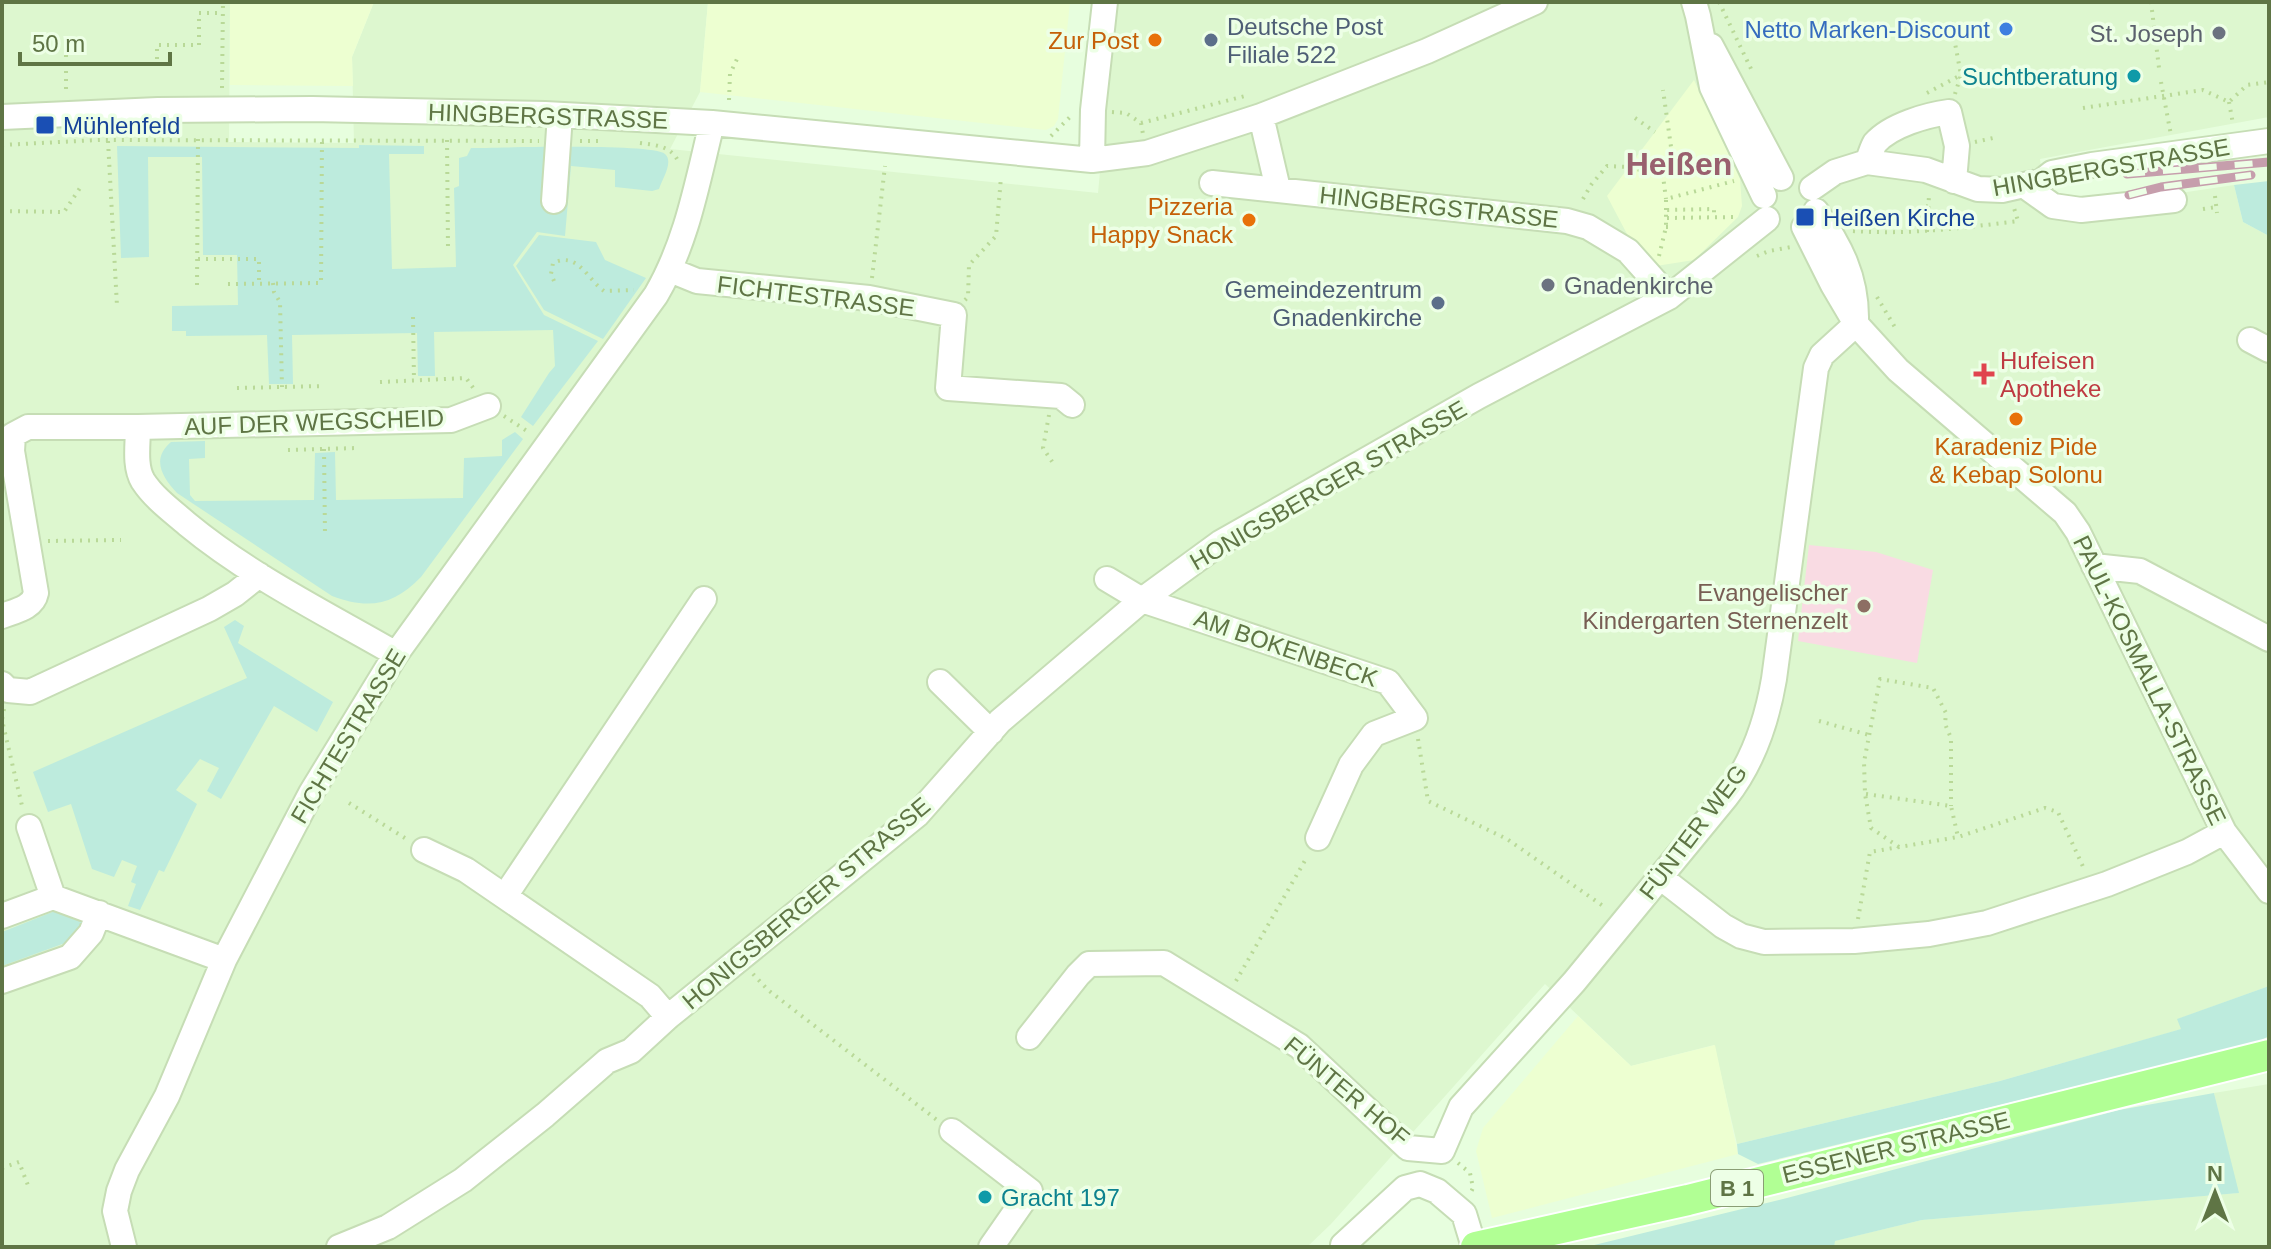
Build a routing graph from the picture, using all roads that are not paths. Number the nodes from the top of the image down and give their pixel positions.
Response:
1 (1105, 2) edge
2 (1533, 2) edge
3 (1697, 13) edge
4 (1257, 105) junction
5 (560, 115) junction
6 (2, 117) edge
7 (712, 123) junction
8 (2269, 141) edge
9 (1092, 160) junction
10 (1867, 162) junction
11 (1954, 181) junction
12 (1212, 183) dead end
13 (2013, 188) junction
14 (1278, 189) junction
15 (1771, 198) junction
16 (2174, 200) dead end
17 (554, 201) dead end
18 (1815, 220) junction
19 (670, 270) junction
20 (1669, 297) junction
21 (1856, 324) junction
22 (1067, 400) road end
23 (488, 406) road end
24 (138, 427) junction
25 (2094, 566) junction
26 (259, 575) junction
27 (1107, 579) dead end
28 (704, 599) dead end
29 (1142, 600) junction
30 (2, 616) edge
31 (2269, 639) edge
32 (396, 654) junction
33 (940, 682) dead end
34 (2, 684) edge
35 (991, 732) junction
36 (29, 827) road end
37 (2224, 832) junction
38 (1318, 838) road end
39 (424, 850) road end
40 (1660, 877) junction
41 (2269, 891) edge
42 (505, 896) junction
43 (53, 897) junction
44 (99, 913) junction
45 (2, 916) edge
46 (224, 960) junction
47 (2, 981) edge
48 (668, 1017) junction
49 (1029, 1037) dead end
50 (2269, 1055) edge
51 (952, 1131) road end
52 (1442, 1151) joint
53 (1343, 1245) dead end
54 (124, 1247) edge
55 (339, 1247) edge
56 (991, 1247) edge
57 (1475, 1247) edge

1 - 9 street
2 - 4 street, HINGBERGSTRASSE
3 - 15 street
4 - 9 street, HINGBERGSTRASSE
4 - 14 street
5 - 6 street, HINGBERGSTRASSE
5 - 7 street, HINGBERGSTRASSE
5 - 17 street
7 - 9 street, HINGBERGSTRASSE
7 - 19 street, FICHTESTRASSE
8 - 13 street, HINGBERGSTRASSE
10 - 11 street, HINGBERGSTRASSE
10 - 11 street, HINGBERGSTRASSE
10 - 18 street, HINGBERGSTRASSE
11 - 13 street, HINGBERGSTRASSE
12 - 14 street, HINGBERGSTRASSE
13 - 16 street
14 - 20 street, HINGBERGSTRASSE
15 - 18 street
15 - 18 street
15 - 20 street, HONIGSBERGER STRASSE
18 - 21 street, PAUL-KOSMALLA-STRASSE
19 - 22 street, FICHTESTRASSE
19 - 32 street, FICHTESTRASSE
20 - 29 street, HONIGSBERGER STRASSE
21 - 25 street, PAUL-KOSMALLA-STRASSE
21 - 40 street, FÜNTER WEG
23 - 24 street, AUF DER WEGSCHEID
24 - 26 street
24 - 30 street, AUF DER WEGSCHEID
25 - 31 street
25 - 37 street, PAUL-KOSMALLA-STRASSE
26 - 32 street
26 - 34 street
27 - 29 street, AM BOKENBECK
28 - 42 street
29 - 35 street, HONIGSBERGER STRASSE
29 - 38 street, AM BOKENBECK
32 - 46 street, FICHTESTRASSE
33 - 35 street
35 - 48 street, HONIGSBERGER STRASSE
36 - 43 street
37 - 40 street
37 - 41 street, PAUL-KOSMALLA-STRASSE
39 - 42 street, HONIGSBERGER STRASSE
40 - 52 street, FÜNTER WEG
42 - 48 street, HONIGSBERGER STRASSE
43 - 44 street
43 - 45 street
44 - 46 street
44 - 47 street
46 - 54 street, FICHTESTRASSE
48 - 55 street, HONIGSBERGER STRASSE
49 - 52 street, FÜNTER HOF
50 - 57 main road, ESSENER STRASSE / B 1
51 - 56 street
53 - 57 street

